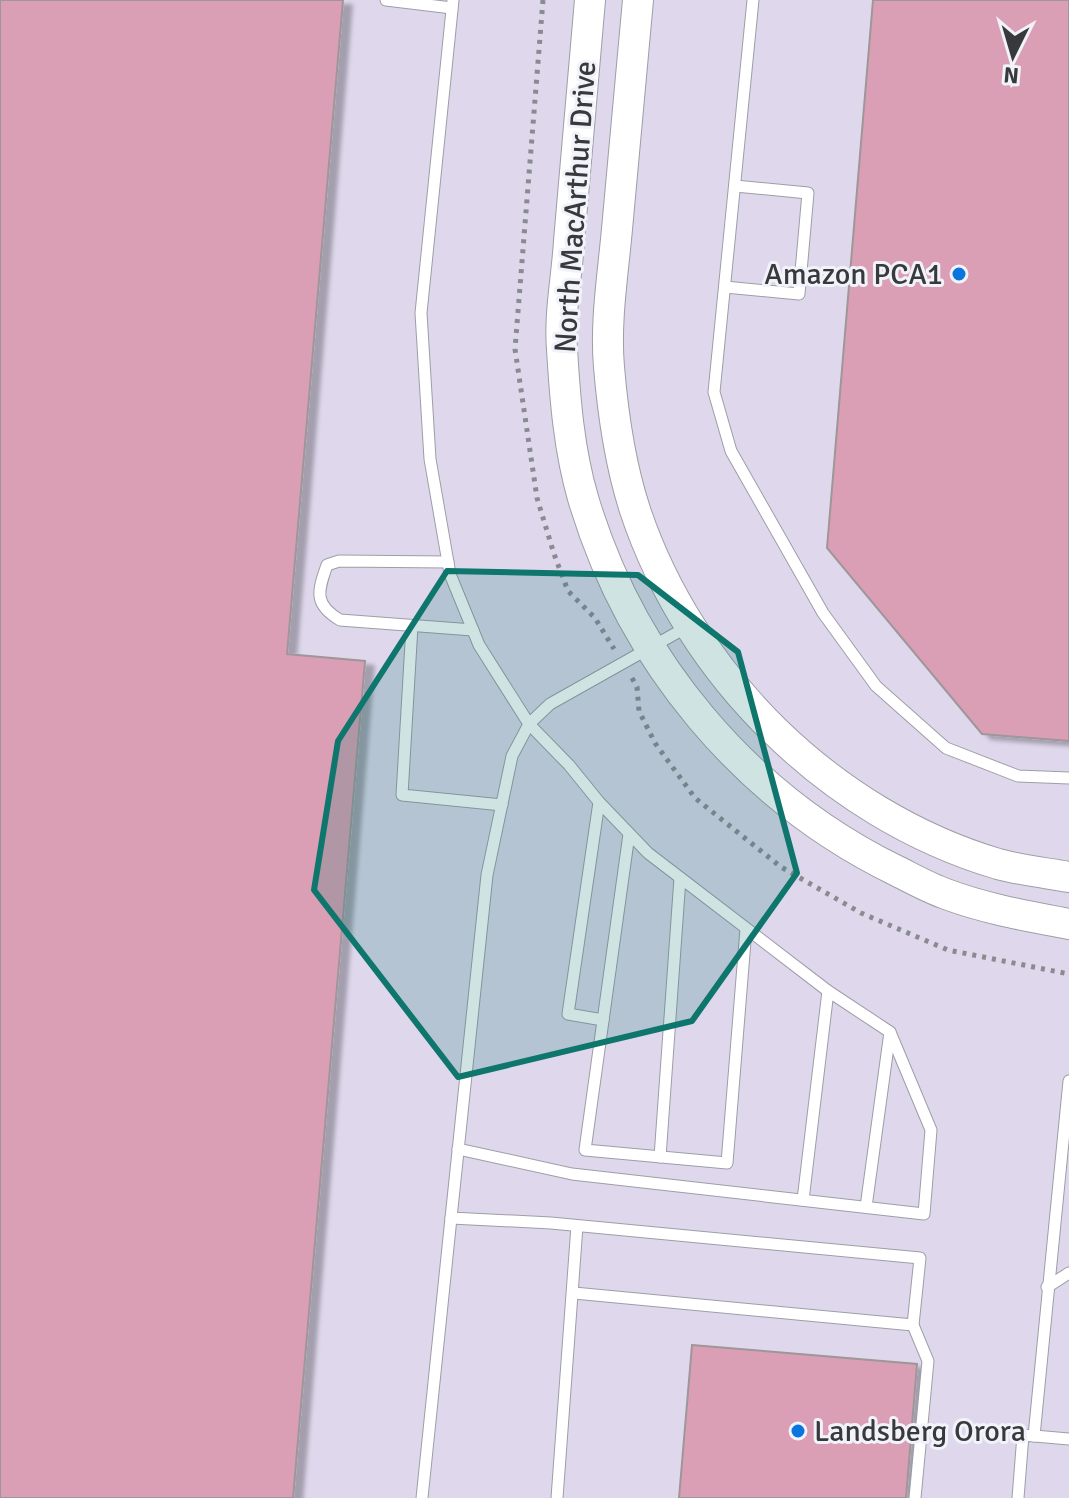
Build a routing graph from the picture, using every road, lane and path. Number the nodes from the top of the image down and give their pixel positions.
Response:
1 (386, 0) edge
2 (590, 0) edge
3 (638, 0) edge
4 (753, 0) edge
5 (452, 4) edge
6 (735, 186) junction
7 (725, 287) junction
8 (448, 562) junction
9 (691, 625) junction
10 (412, 626) junction
11 (473, 630) junction
12 (651, 648) junction
13 (529, 724) junction
14 (1069, 778) edge
15 (599, 802) junction
16 (502, 805) junction
17 (629, 834) junction
18 (1069, 877) edge
19 (680, 878) junction
20 (1069, 924) edge
21 (746, 929) junction
22 (828, 991) junction
23 (603, 1020) junction
24 (890, 1032) junction
25 (1069, 1081) edge
26 (458, 1149) junction
27 (660, 1157) junction
28 (803, 1200) junction
29 (866, 1207) junction
30 (451, 1218) junction
31 (577, 1226) junction
32 (1069, 1273) edge
33 (1047, 1287) junction
34 (574, 1293) junction
35 (913, 1325) junction
36 (1034, 1436) junction
37 (1069, 1439) edge
38 (422, 1498) edge
39 (557, 1498) edge
40 (915, 1498) edge
41 (1018, 1498) edge

1 - 5 lane
2 - 12 main road, North MacArthur Drive
3 - 9 main road, North MacArthur Drive
4 - 6 lane
5 - 8 lane
6 - 7 lane
6 - 7 lane
7 - 14 lane
8 - 10 lane
8 - 11 lane
9 - 12 lane
9 - 18 main road, North MacArthur Drive
10 - 11 lane
10 - 16 lane
11 - 13 lane
12 - 13 lane
12 - 20 main road, North MacArthur Drive
13 - 15 lane
13 - 16 lane
15 - 17 lane
15 - 23 lane
16 - 26 lane
17 - 19 lane
17 - 23 lane
19 - 21 lane
19 - 27 lane
21 - 22 lane
21 - 27 lane
22 - 24 lane
22 - 28 lane
23 - 27 lane
24 - 29 lane
24 - 29 lane
25 - 33 lane
26 - 28 lane
26 - 30 lane
28 - 29 lane
30 - 31 lane
30 - 38 lane
31 - 34 lane
31 - 35 lane
32 - 33 lane
33 - 36 lane
34 - 35 lane
34 - 39 lane
35 - 40 lane
36 - 37 lane
36 - 41 lane

